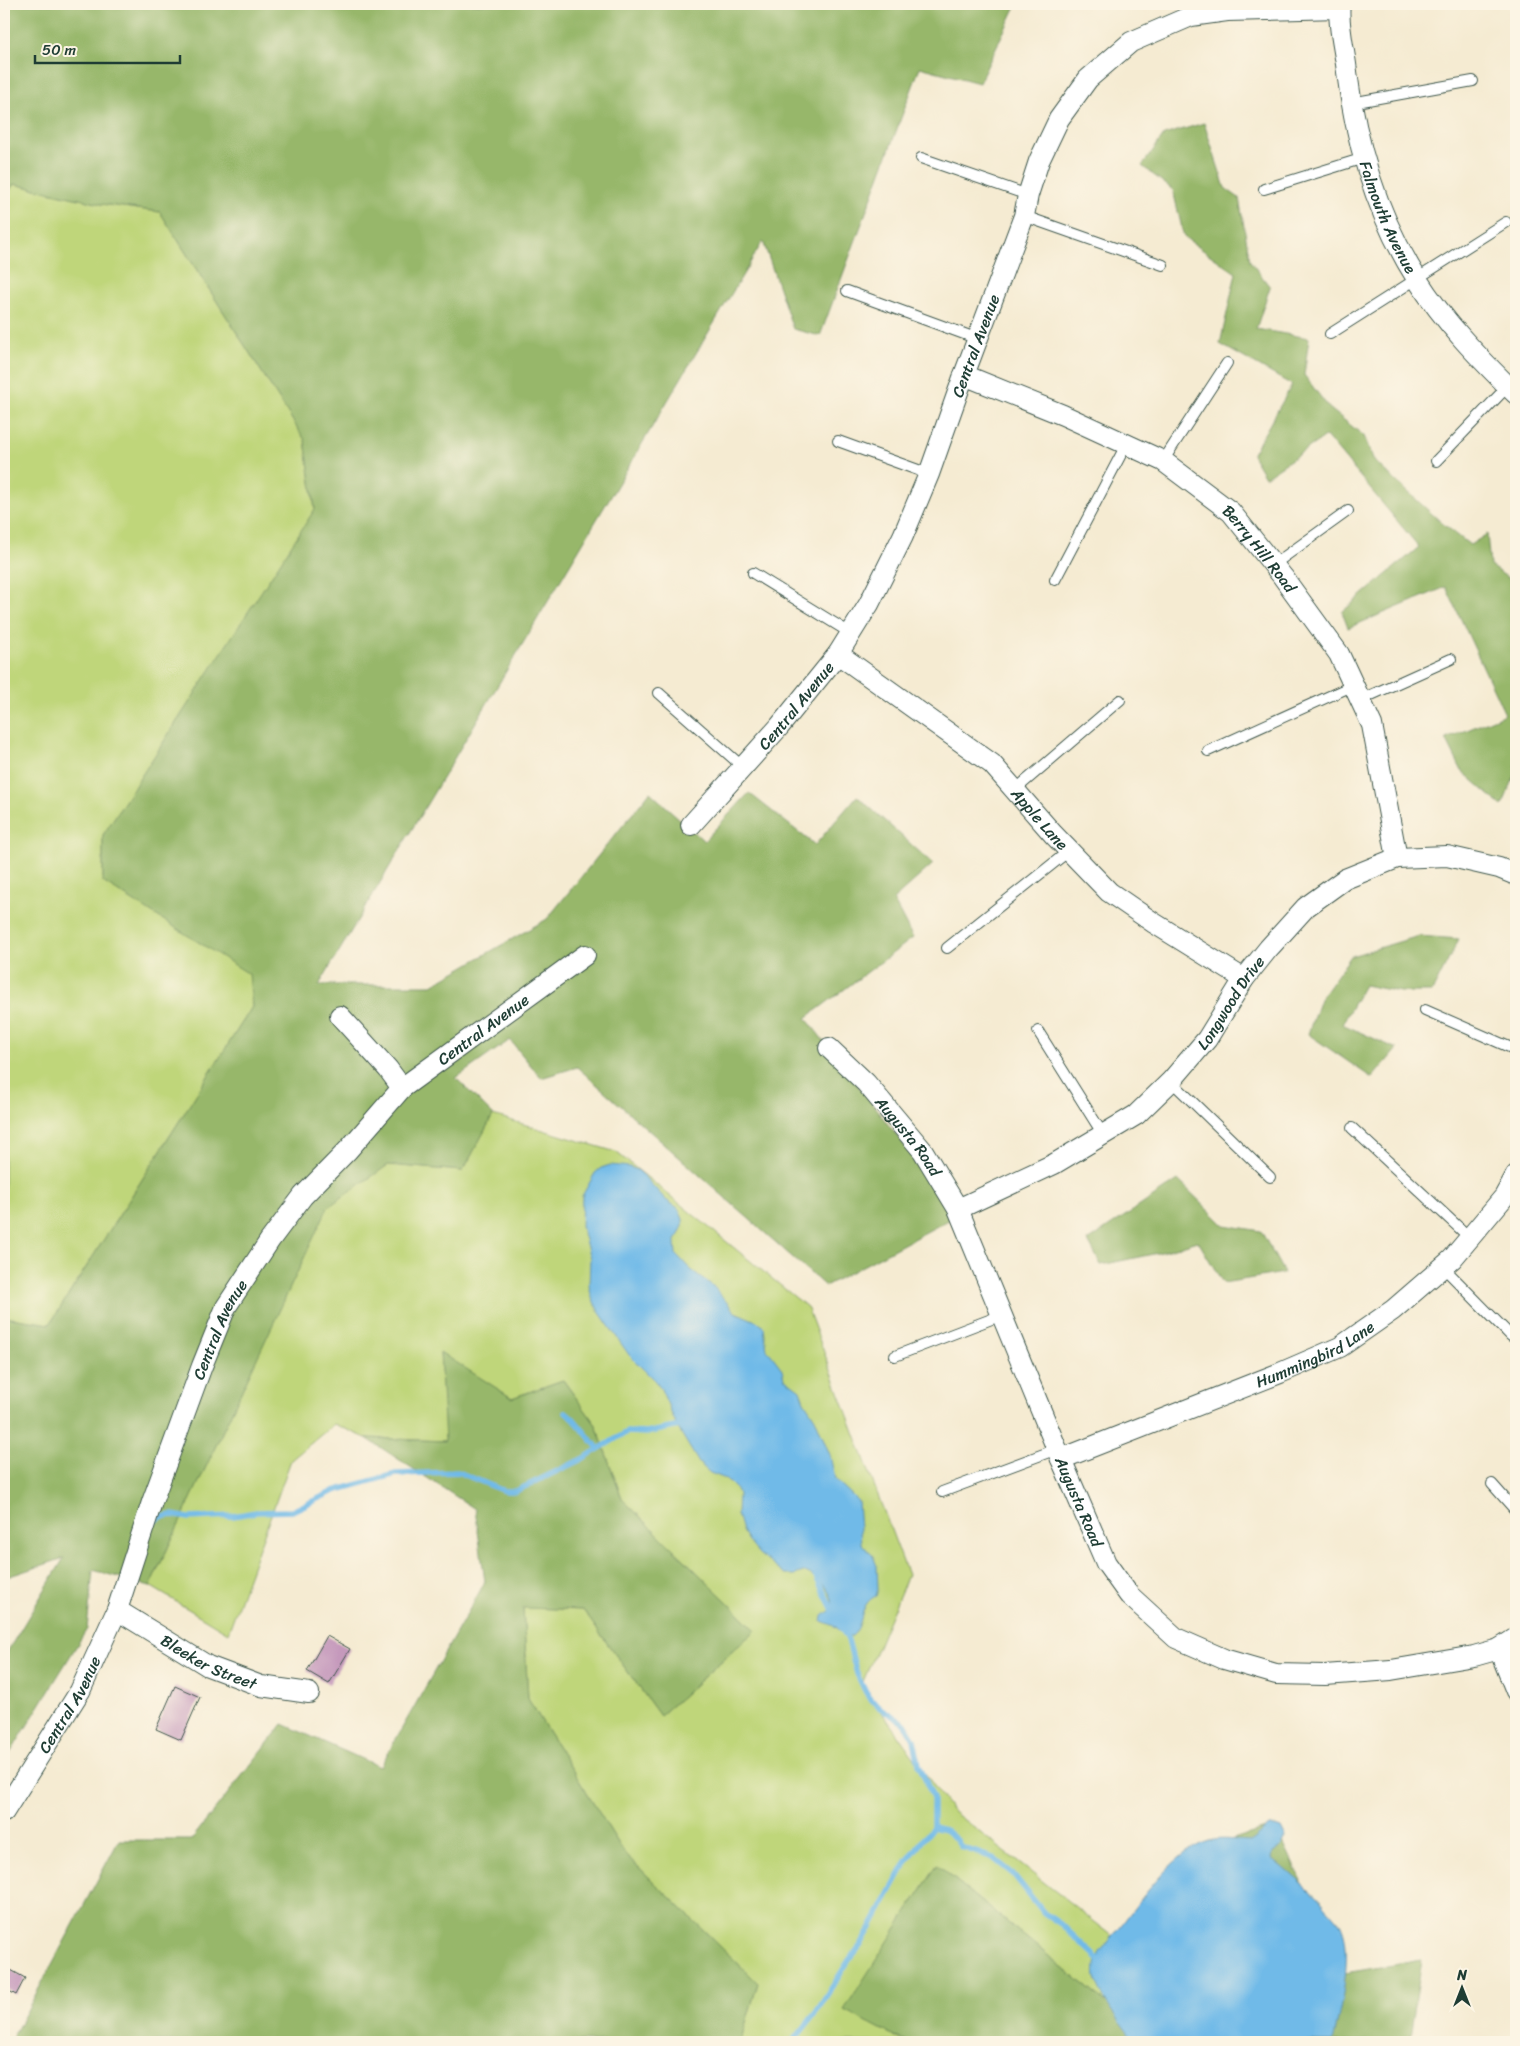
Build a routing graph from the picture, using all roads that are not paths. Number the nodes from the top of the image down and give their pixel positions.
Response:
1 (1339, 6) edge
2 (1190, 10) edge
3 (1473, 81) dead end
4 (1351, 103) junction
5 (921, 158) dead end
6 (1364, 158) junction
7 (1264, 189) dead end
8 (1028, 195) junction
9 (1024, 216) junction
10 (1506, 222) dead end
11 (1163, 265) dead end
12 (1417, 278) junction
13 (847, 291) dead end
14 (1330, 334) dead end
15 (978, 339) junction
16 (1227, 363) dead end
17 (964, 375) junction
18 (1512, 390) edge
19 (838, 441) dead end
20 (1126, 445) junction
21 (1163, 461) junction
22 (1436, 461) dead end
23 (929, 474) junction
24 (1348, 510) dead end
25 (1273, 565) junction
26 (753, 572) dead end
27 (1055, 580) dead end
28 (852, 634) junction
29 (838, 654) junction
30 (1451, 659) dead end
31 (660, 693) dead end
32 (1357, 693) junction
33 (1120, 700) dead end
34 (1208, 751) dead end
35 (744, 768) junction
36 (1015, 790) junction
37 (691, 825) dead end
38 (1070, 850) junction
39 (1397, 858) junction
40 (1516, 875) edge
41 (947, 948) dead end
42 (585, 955) dead end
43 (1244, 979) junction
44 (1426, 1010) dead end
45 (340, 1016) dead end
46 (1038, 1031) dead end
47 (829, 1048) dead end
48 (1516, 1050) edge
49 (1171, 1081) junction
50 (402, 1088) junction
51 (1352, 1128) dead end
52 (1104, 1136) junction
53 (1516, 1175) edge
54 (1270, 1177) dead end
55 (958, 1209) junction
56 (1470, 1238) junction
57 (1443, 1267) junction
58 (1002, 1315) junction
59 (1510, 1336) dead end
60 (895, 1356) dead end
61 (1059, 1454) junction
62 (1492, 1484) dead end
63 (942, 1492) dead end
64 (1516, 1511) edge
65 (117, 1610) junction
66 (1516, 1638) edge
67 (1499, 1649) junction
68 (1516, 1691) edge
69 (309, 1693) dead end
70 (4, 1812) edge

1 - 2 street, Central Avenue
1 - 4 street, Falmouth Avenue
2 - 8 street, Central Avenue
3 - 4 lane
4 - 6 street, Falmouth Avenue
5 - 8 lane
6 - 7 lane
6 - 12 street, Falmouth Avenue
8 - 9 street, Central Avenue
9 - 11 lane
9 - 15 street, Central Avenue
10 - 12 lane
12 - 14 lane
12 - 18 street, Falmouth Avenue
13 - 15 lane
15 - 17 street, Central Avenue
16 - 21 lane
17 - 20 street, Berry Hill Road
17 - 23 street, Central Avenue
18 - 22 lane
19 - 23 lane
20 - 21 street, Berry Hill Road
20 - 27 lane
21 - 25 street, Berry Hill Road
23 - 28 street, Central Avenue
24 - 25 lane
25 - 32 street, Berry Hill Road
26 - 28 lane
28 - 29 street, Central Avenue
29 - 35 street, Central Avenue
29 - 36 street, Apple Lane
30 - 32 lane
31 - 35 lane
32 - 34 lane
32 - 39 street, Berry Hill Road
33 - 36 lane
35 - 37 street, Central Avenue
36 - 38 street, Apple Lane
38 - 41 lane
38 - 43 street, Apple Lane
39 - 40 street, Longwood Drive
39 - 43 street, Longwood Drive
42 - 50 street, Central Avenue
43 - 49 street, Longwood Drive
44 - 48 lane
45 - 50 street
46 - 52 lane
47 - 55 street, Augusta Road
49 - 52 street, Longwood Drive
49 - 54 lane
50 - 65 street, Central Avenue
51 - 56 lane
52 - 55 street, Longwood Drive
53 - 56 street, Hummingbird Lane
55 - 58 street, Augusta Road
56 - 57 street, Hummingbird Lane
57 - 59 lane
57 - 61 street, Hummingbird Lane
58 - 60 lane
58 - 61 street, Augusta Road
61 - 63 lane
61 - 67 street, Augusta Road
62 - 64 lane
65 - 69 street, Bleeker Street
65 - 70 street, Central Avenue
66 - 67 street, Augusta Road
67 - 68 street

